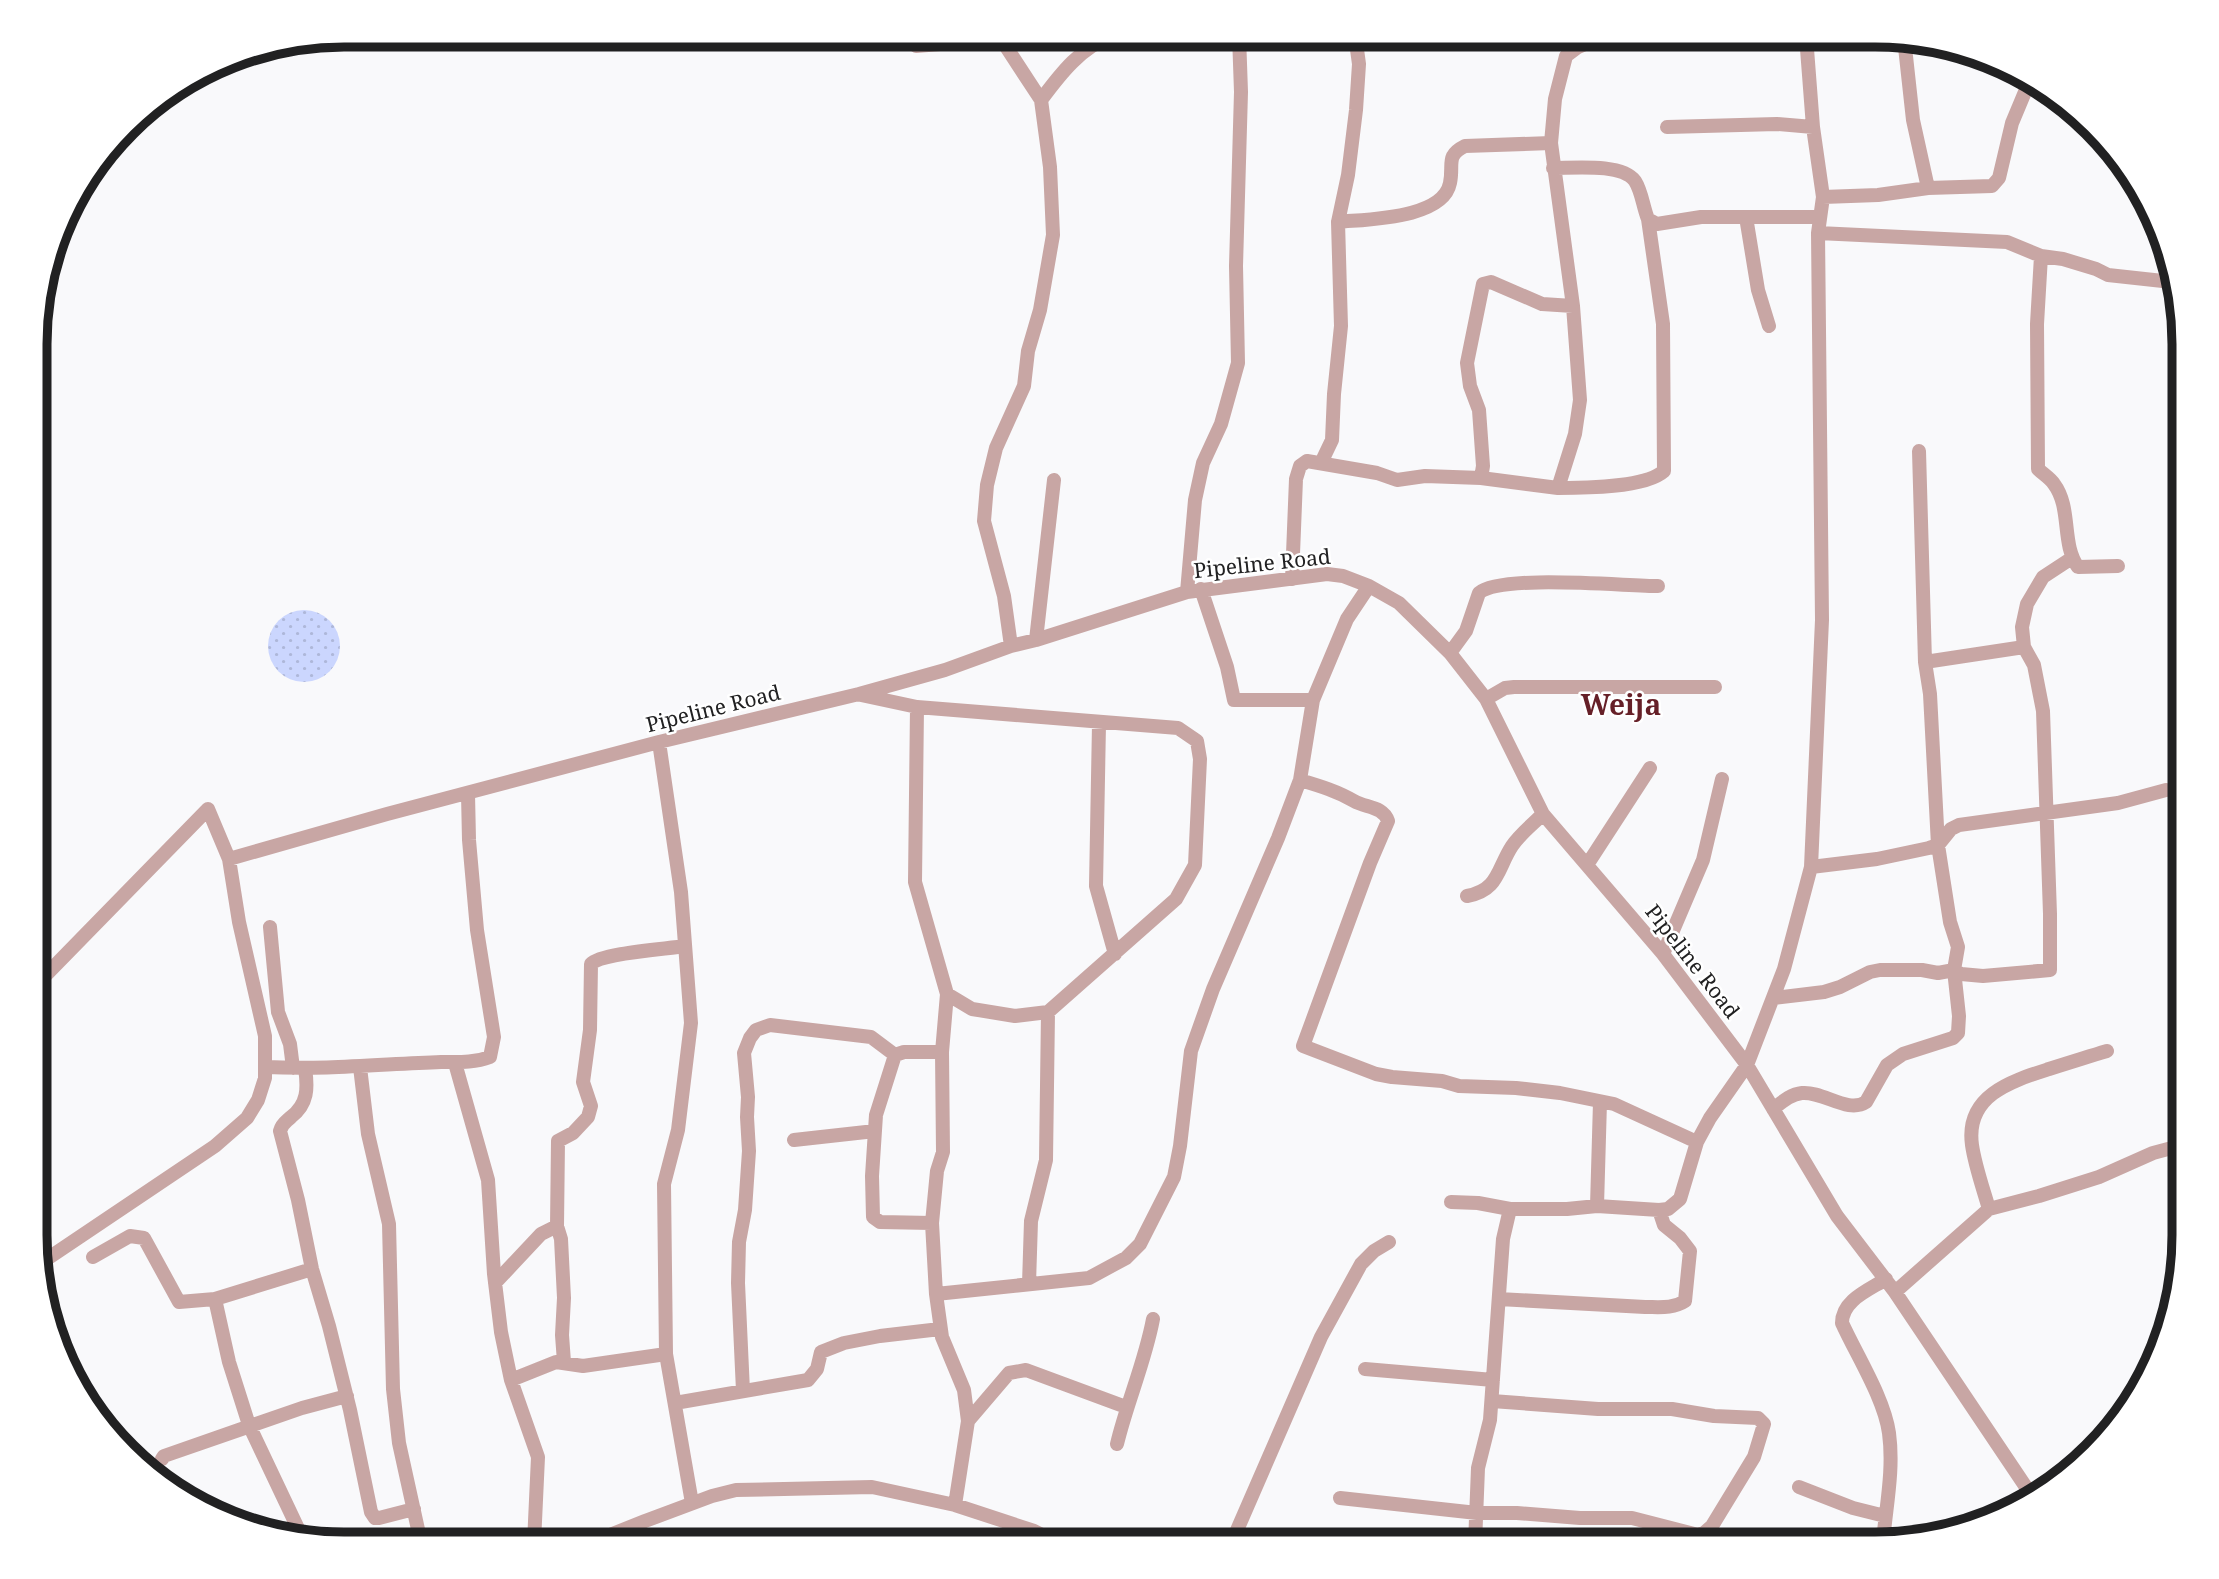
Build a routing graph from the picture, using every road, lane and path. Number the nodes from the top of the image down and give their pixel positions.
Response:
1 (1007, 47) edge
2 (1091, 47) edge
3 (1239, 47) edge
4 (1357, 47) edge
5 (1578, 47) edge
6 (1807, 47) edge
7 (1905, 49) edge
8 (2026, 89) edge
9 (1041, 100) junction
10 (1667, 127) dead end
11 (1813, 127) junction
12 (1551, 143) junction
13 (1553, 168) junction
14 (1928, 188) junction
15 (1823, 197) junction
16 (1746, 217) junction
17 (1819, 217) junction
18 (1648, 219) junction
19 (1338, 222) junction
20 (1818, 233) junction
21 (2042, 256) junction
22 (2165, 281) edge
23 (1573, 306) junction
24 (1769, 326) dead end
25 (1919, 451) dead end
26 (1321, 463) junction
27 (1481, 478) junction
28 (1054, 480) dead end
29 (1558, 488) junction
30 (2072, 558) junction
31 (2118, 566) dead end
32 (1292, 579) junction
33 (1369, 586) junction
34 (1658, 586) dead end
35 (1194, 591) junction
36 (1036, 640) junction
37 (1011, 646) junction
38 (2024, 647) junction
39 (1450, 653) junction
40 (1925, 662) junction
41 (1715, 687) dead end
42 (859, 694) junction
43 (1486, 699) junction
44 (1313, 700) junction
45 (917, 707) junction
46 (1099, 724) junction
47 (659, 742) junction
48 (1650, 768) dead end
49 (1722, 779) dead end
50 (1300, 780) junction
51 (2166, 790) dead end
52 (468, 794) junction
53 (2047, 812) junction
54 (1543, 814) junction
55 (1938, 845) junction
56 (229, 859) junction
57 (1587, 864) junction
58 (1811, 867) junction
59 (1467, 896) dead end
60 (270, 927) dead end
61 (685, 946) junction
62 (1115, 954) junction
63 (1663, 954) junction
64 (1954, 970) junction
65 (47, 974) edge
66 (947, 994) junction
67 (1774, 998) junction
68 (1048, 1012) junction
69 (2107, 1051) dead end
70 (942, 1052) junction
71 (895, 1055) junction
72 (455, 1063) junction
73 (1747, 1065) junction
74 (265, 1067) junction
75 (299, 1068) junction
76 (360, 1068) junction
77 (1600, 1102) junction
78 (1773, 1109) junction
79 (875, 1131) junction
80 (793, 1140) dead end
81 (1698, 1142) junction
82 (2172, 1148) edge
83 (1451, 1202) dead end
84 (1597, 1206) junction
85 (1510, 1209) junction
86 (1989, 1209) junction
87 (1659, 1210) junction
88 (932, 1223) junction
89 (557, 1226) junction
90 (1390, 1242) dead end
91 (93, 1257) dead end
92 (48, 1258) edge
93 (312, 1269) junction
94 (1886, 1279) junction
95 (495, 1283) junction
96 (1029, 1284) junction
97 (1895, 1292) junction
98 (936, 1294) junction
99 (215, 1299) junction
100 (1499, 1299) junction
101 (1153, 1319) dead end
102 (940, 1329) junction
103 (666, 1354) junction
104 (564, 1362) junction
105 (1365, 1369) dead end
106 (511, 1380) junction
107 (1493, 1380) junction
108 (743, 1391) junction
109 (347, 1396) junction
110 (1492, 1401) junction
111 (675, 1403) junction
112 (1126, 1407) junction
113 (968, 1421) junction
114 (249, 1426) junction
115 (1117, 1444) dead end
116 (162, 1459) dead end
117 (1799, 1487) dead end
118 (2028, 1489) edge
119 (1340, 1498) dead end
120 (692, 1503) junction
121 (955, 1505) junction
122 (414, 1510) junction
123 (1477, 1513) junction
124 (1885, 1516) junction
125 (298, 1528) edge
126 (419, 1532) edge
127 (535, 1532) edge
128 (620, 1532) edge
129 (1036, 1532) edge
130 (1236, 1532) edge
131 (1476, 1532) edge
132 (1686, 1532) edge
133 (1705, 1532) edge
134 (1884, 1532) edge

1 - 9 street
2 - 9 street
3 - 35 street
4 - 19 street
5 - 12 street
6 - 11 street
7 - 14 street
8 - 14 street
9 - 37 street
10 - 11 street
11 - 15 street
12 - 13 street
12 - 19 street
13 - 18 street
13 - 23 street
14 - 15 street
15 - 17 street
16 - 17 street
16 - 18 street
16 - 24 street
17 - 20 street
18 - 29 street
19 - 26 street
20 - 21 street
20 - 58 street
21 - 22 street
21 - 30 street
23 - 27 street
23 - 29 street
25 - 40 street
26 - 27 street
26 - 32 street
27 - 29 street
28 - 36 street
30 - 31 street
30 - 38 street
32 - 33 street, Pipeline Road
32 - 35 street, Pipeline Road
33 - 39 street, Pipeline Road
33 - 44 street
34 - 39 street
35 - 36 street, Pipeline Road
35 - 44 street
36 - 37 street, Pipeline Road
37 - 42 street, Pipeline Road
38 - 40 street
38 - 53 street
39 - 43 street, Pipeline Road
40 - 55 street
41 - 43 street
42 - 45 street
42 - 47 street, Pipeline Road
43 - 54 street, Pipeline Road
44 - 50 street
45 - 46 street
45 - 66 street
46 - 62 street
46 - 62 street
47 - 52 street, Pipeline Road
47 - 61 street
48 - 57 street
49 - 63 street
50 - 77 street
50 - 96 street
51 - 53 street
52 - 56 street, Pipeline Road
52 - 72 street
53 - 55 street
53 - 64 street
54 - 57 street, Pipeline Road
54 - 59 street
55 - 58 street
55 - 64 street
56 - 65 street
56 - 74 street
57 - 63 street, Pipeline Road
58 - 67 street
60 - 75 street
61 - 89 street
61 - 103 street
62 - 68 street
63 - 73 street, Pipeline Road
64 - 67 street
64 - 78 street
66 - 68 street
66 - 70 street
67 - 73 street
68 - 96 street
69 - 86 street
70 - 71 street
70 - 88 street
71 - 79 street
71 - 108 street
72 - 76 street
72 - 95 street
73 - 78 street, Pipeline Road
73 - 81 street
74 - 75 street
74 - 92 street
75 - 76 street
75 - 93 street
76 - 122 street
77 - 81 street
77 - 84 street
78 - 94 street, Pipeline Road
79 - 80 street
79 - 88 street
81 - 87 street
82 - 86 street
83 - 85 street
84 - 85 street
84 - 87 street
85 - 100 street
86 - 97 street
87 - 100 street
88 - 98 street
89 - 95 street
89 - 104 street
90 - 130 street
91 - 99 street
93 - 99 street
93 - 109 street
94 - 97 street, Pipeline Road
94 - 124 street
95 - 106 street
96 - 98 street
97 - 118 street, Pipeline Road
98 - 102 street
99 - 114 street
100 - 107 street
101 - 112 street
102 - 108 street
102 - 113 street
103 - 104 street
103 - 111 street
104 - 106 street
105 - 107 street
106 - 127 street
107 - 110 street
108 - 111 street
109 - 114 street
109 - 122 street
110 - 123 street
110 - 133 street
111 - 120 street
112 - 113 street
112 - 115 street
113 - 121 street
114 - 116 street
114 - 125 street
117 - 124 street
119 - 123 street
120 - 121 street
120 - 128 street
121 - 129 street
122 - 126 street
123 - 131 street
123 - 132 street
124 - 134 street

